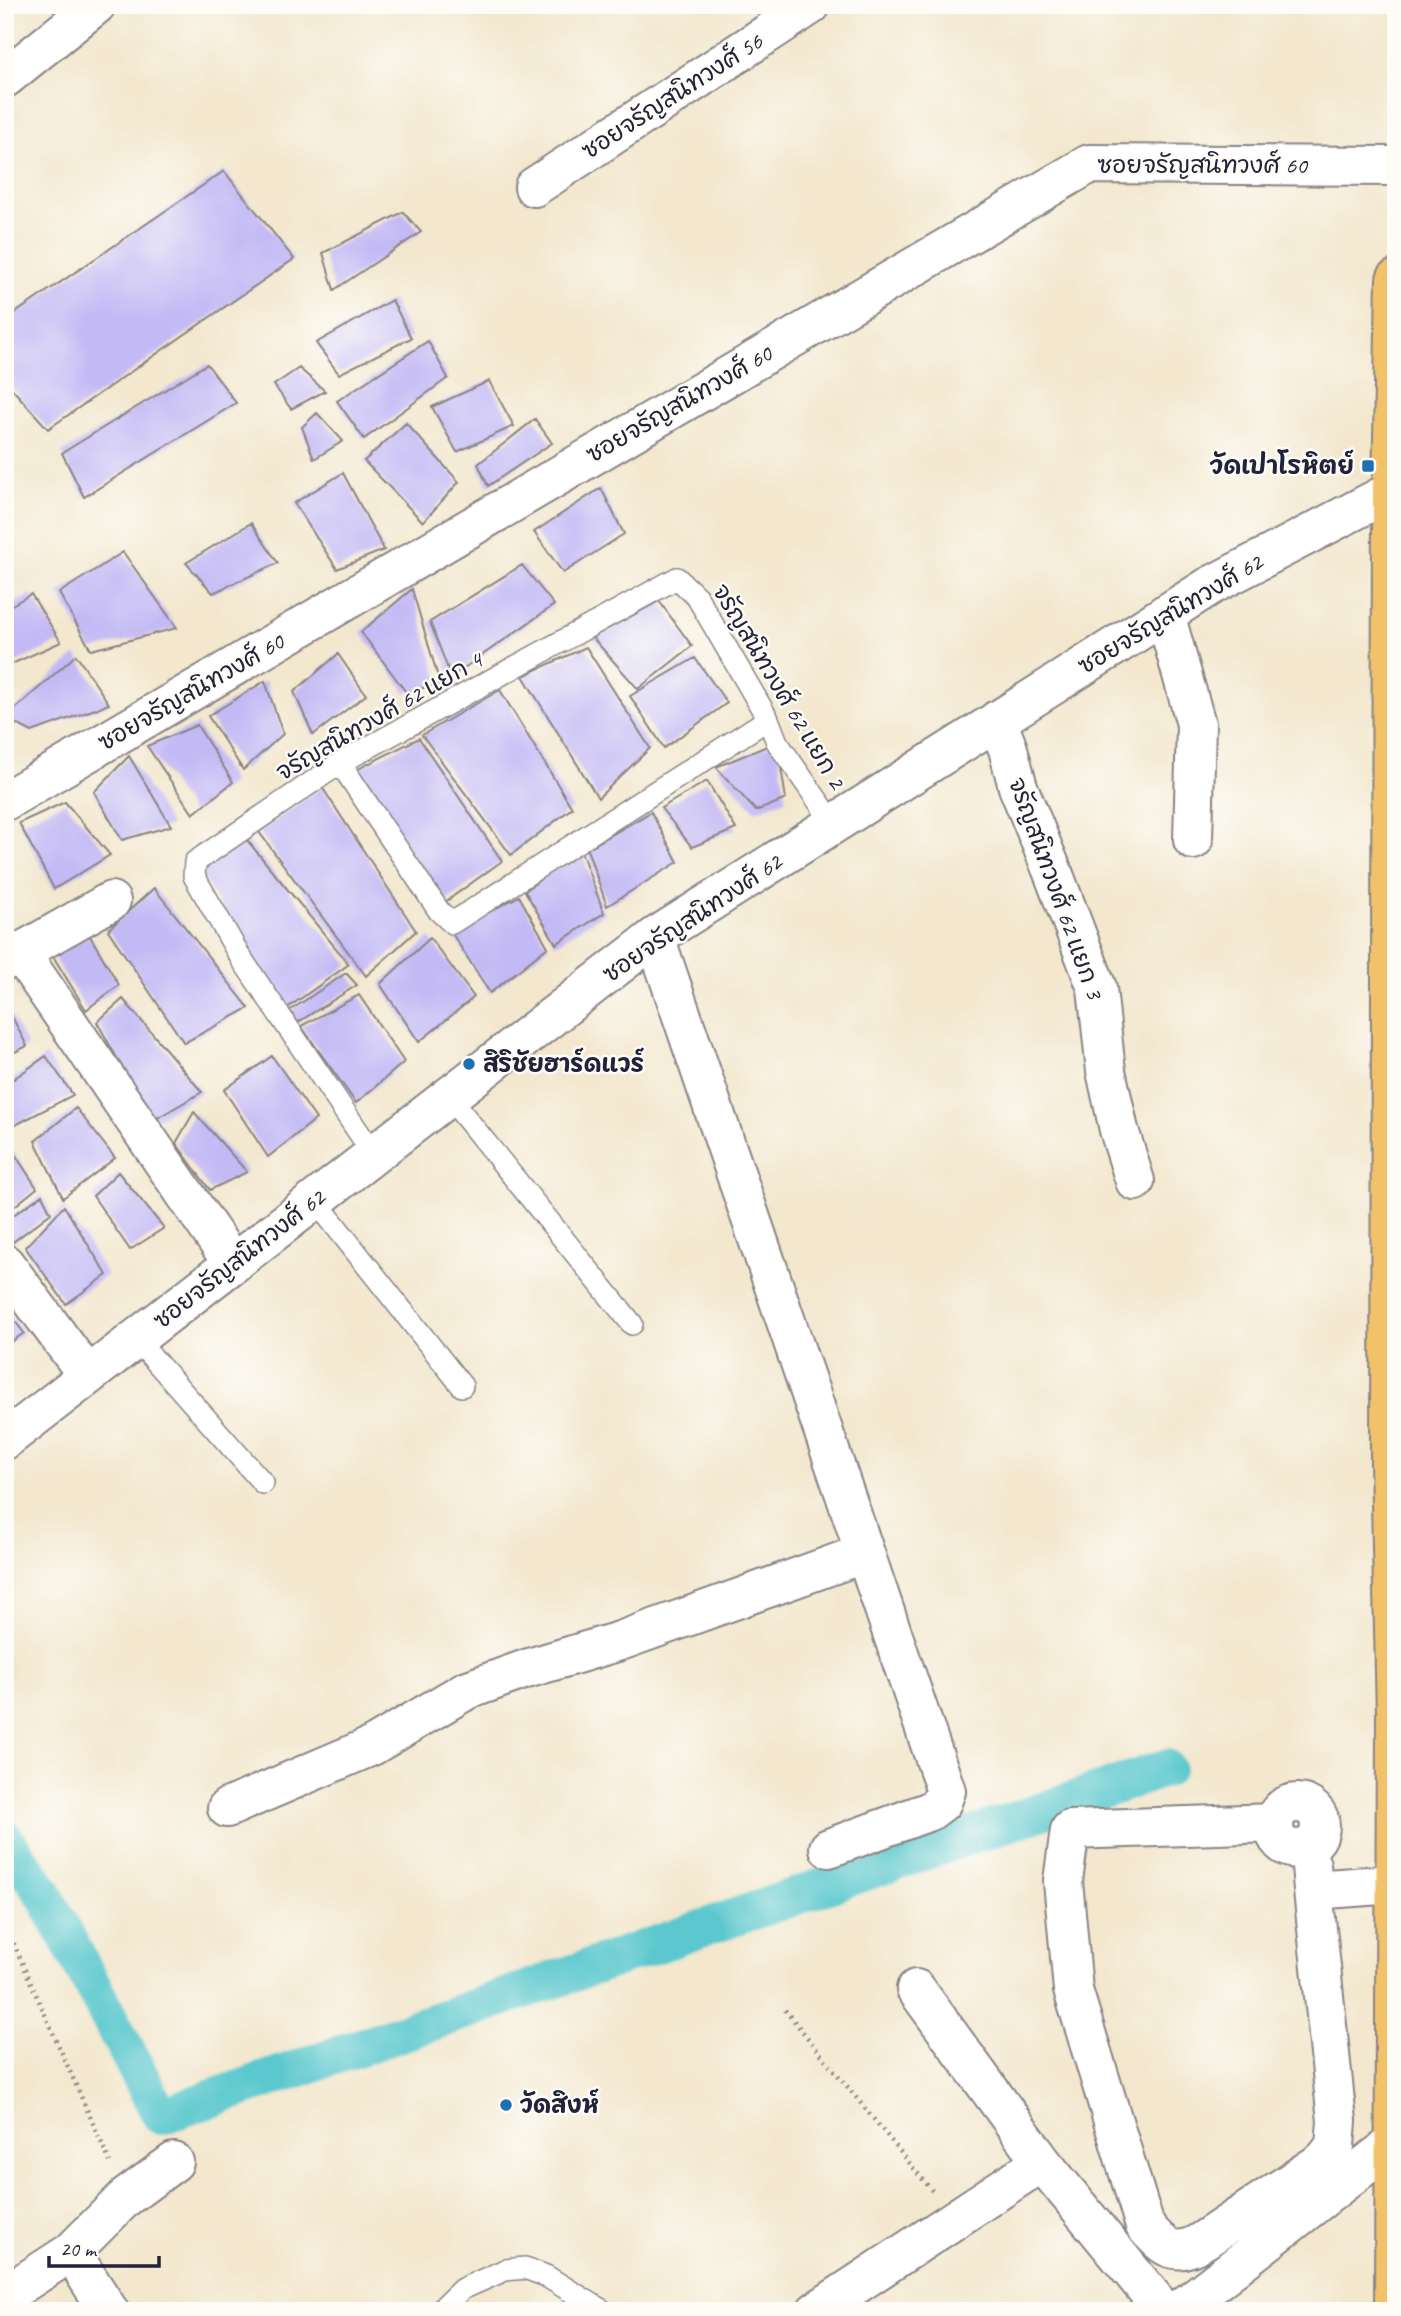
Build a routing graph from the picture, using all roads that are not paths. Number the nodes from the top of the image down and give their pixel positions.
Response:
1 (96, 5) edge
2 (811, 5) edge
3 (5, 78) edge
4 (1396, 166) edge
5 (534, 187) dead end
6 (1396, 278) edge
7 (1392, 491) junction
8 (677, 578) joint
9 (1165, 614) junction
10 (768, 719) junction
11 (997, 720) junction
12 (340, 763) junction
13 (5, 801) edge
14 (834, 824) junction
15 (1193, 840) dead end
16 (111, 901) dead end
17 (655, 937) junction
18 (12, 956) edge
19 (449, 1097) junction
20 (374, 1155) junction
21 (1135, 1181) dead end
22 (316, 1200) junction
23 (5, 1264) edge
24 (233, 1264) junction
25 (632, 1324) dead end
26 (136, 1339) junction
27 (88, 1376) junction
28 (462, 1387) dead end
29 (5, 1440) edge
30 (263, 1483) dead end
31 (865, 1553) junction
32 (1396, 1716) edge
33 (1395, 1760) edge
34 (227, 1808) dead end
35 (829, 1848) dead end
36 (1395, 1884) edge
37 (1313, 1890) junction
38 (916, 1989) dead end
39 (1394, 2143) junction
40 (174, 2162) dead end
41 (1042, 2162) junction
42 (71, 2252) junction
43 (5, 2295) edge
44 (109, 2311) edge
45 (439, 2311) edge
46 (603, 2311) edge
47 (816, 2311) edge
48 (1164, 2311) edge
49 (1178, 2311) edge
50 (1394, 2311) edge

1 - 3 street
2 - 5 street, ซอยจรัญสนิทวงศ์ 56
4 - 13 street, ซอยจรัญสนิทวงศ์ 60
6 - 7 main road
7 - 9 street, ซอยจรัญสนิทวงศ์ 62
7 - 32 main road
8 - 10 lane, จรัญสนิทวงศ์ 62 แยก 2
8 - 12 lane, จรัญสนิทวงศ์ 62 แยก 4
9 - 11 street, ซอยจรัญสนิทวงศ์ 62
9 - 15 street
10 - 12 lane
10 - 14 lane, จรัญสนิทวงศ์ 62 แยก 2
11 - 14 street, ซอยจรัญสนิทวงศ์ 62
11 - 21 street, จรัญสนิทวงศ์ 62 แยก 3
12 - 20 lane, จรัญสนิทวงศ์ 62 แยก 4
14 - 17 street, ซอยจรัญสนิทวงศ์ 62
16 - 18 street
17 - 19 street, ซอยจรัญสนิทวงศ์ 62
17 - 31 street
18 - 24 street
19 - 20 street, ซอยจรัญสนิทวงศ์ 62
19 - 25 lane
20 - 22 street, ซอยจรัญสนิทวงศ์ 62
22 - 24 street, ซอยจรัญสนิทวงศ์ 62
22 - 28 lane
23 - 27 street
24 - 26 street, ซอยจรัญสนิทวงศ์ 62
26 - 27 street, ซอยจรัญสนิทวงศ์ 62
26 - 30 lane
27 - 29 street, ซอยจรัญสนิทวงศ์ 62
31 - 34 street
31 - 35 street
32 - 33 main road
33 - 36 main road
36 - 37 street
36 - 39 main road
37 - 37 street
38 - 41 street
39 - 49 street
39 - 50 main road
40 - 42 street
41 - 47 street
41 - 48 street
42 - 43 street
42 - 44 street
45 - 46 lane

